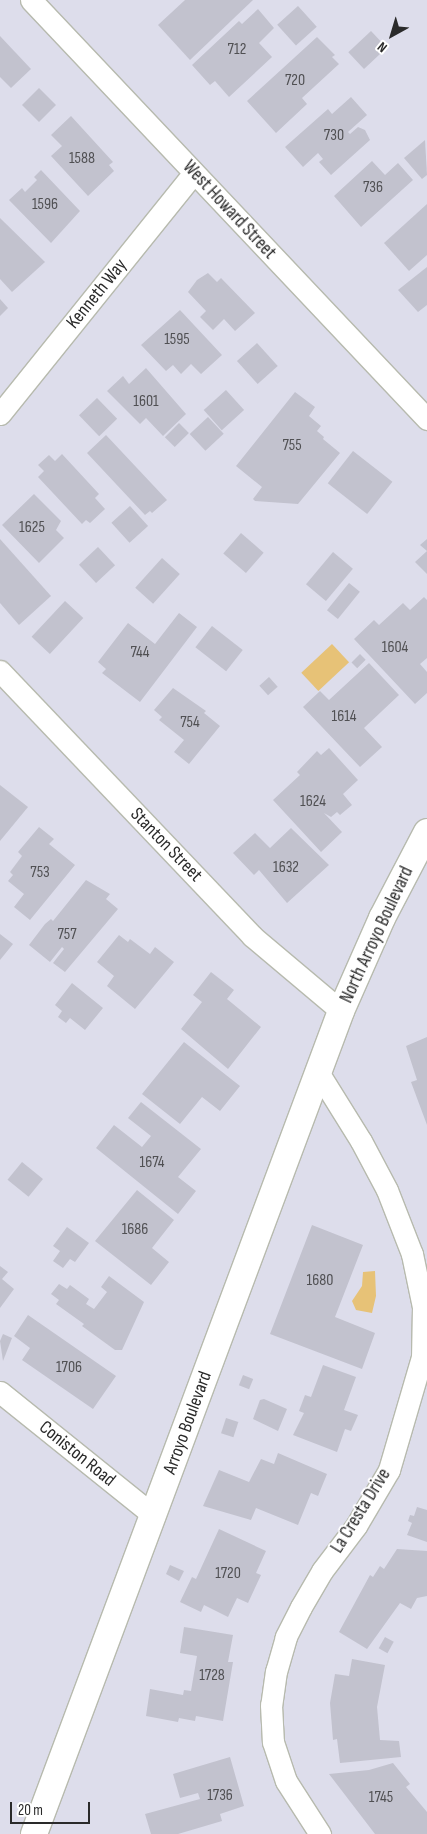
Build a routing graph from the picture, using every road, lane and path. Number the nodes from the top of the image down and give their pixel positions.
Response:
1 (31, 0) edge
2 (194, 173) junction
3 (0, 414) edge
4 (427, 419) edge
5 (0, 670) edge
6 (427, 832) edge
7 (341, 1011) junction
8 (318, 1072) junction
9 (0, 1392) edge
10 (154, 1516) junction
11 (34, 1834) edge
12 (320, 1834) edge

1 - 2 street, West Howard Street
2 - 3 street, Kenneth Way
2 - 4 street, West Howard Street
5 - 7 street, Stanton Street
6 - 7 street, North Arroyo Boulevard
7 - 8 street, Arroyo Boulevard
8 - 10 street, Arroyo Boulevard
8 - 12 street, La Cresta Drive
9 - 10 street, Coniston Road
10 - 11 street, Arroyo Boulevard

